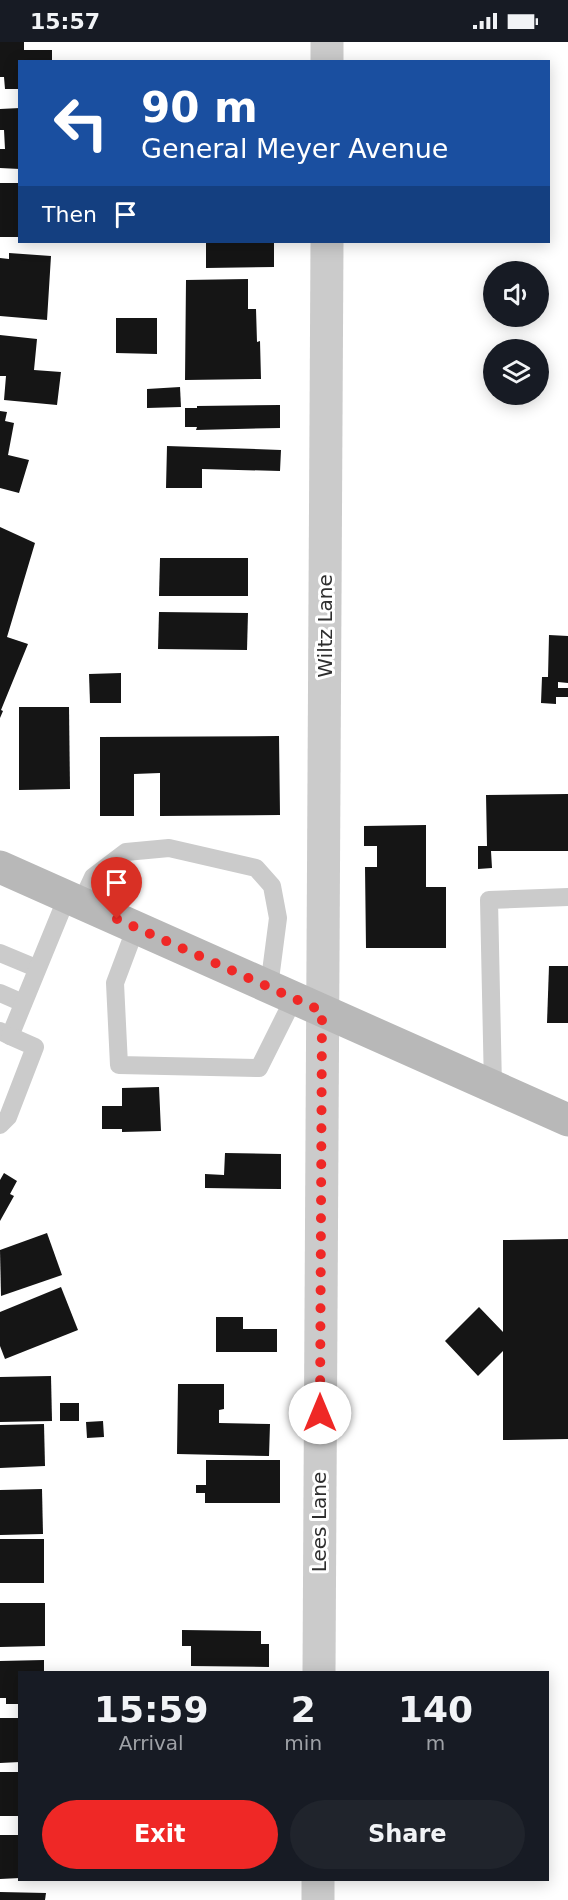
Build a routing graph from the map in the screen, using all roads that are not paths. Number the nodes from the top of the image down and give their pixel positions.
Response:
1 (327, 42) edge
2 (327, 60) edge
3 (327, 243) edge
4 (0, 867) edge
5 (568, 897) edge
6 (74, 900) junction
7 (136, 927) junction
8 (0, 953) edge
9 (36, 968) junction
10 (0, 993) edge
11 (295, 999) junction
12 (23, 1003) junction
13 (5, 1034) edge
14 (493, 1087) junction
15 (568, 1120) edge
16 (0, 1125) edge
17 (319, 1671) edge
18 (318, 1881) edge
19 (318, 1900) edge

1 - 2 street
3 - 11 street, Wiltz Lane
4 - 6 main road
5 - 14 lane
6 - 7 main road
6 - 9 lane
6 - 11 lane
7 - 11 main road
7 - 11 lane
8 - 9 lane
9 - 12 lane
10 - 12 lane
11 - 14 main road
11 - 17 street, Lees Lane
12 - 13 lane
13 - 16 lane
14 - 15 main road
18 - 19 street

